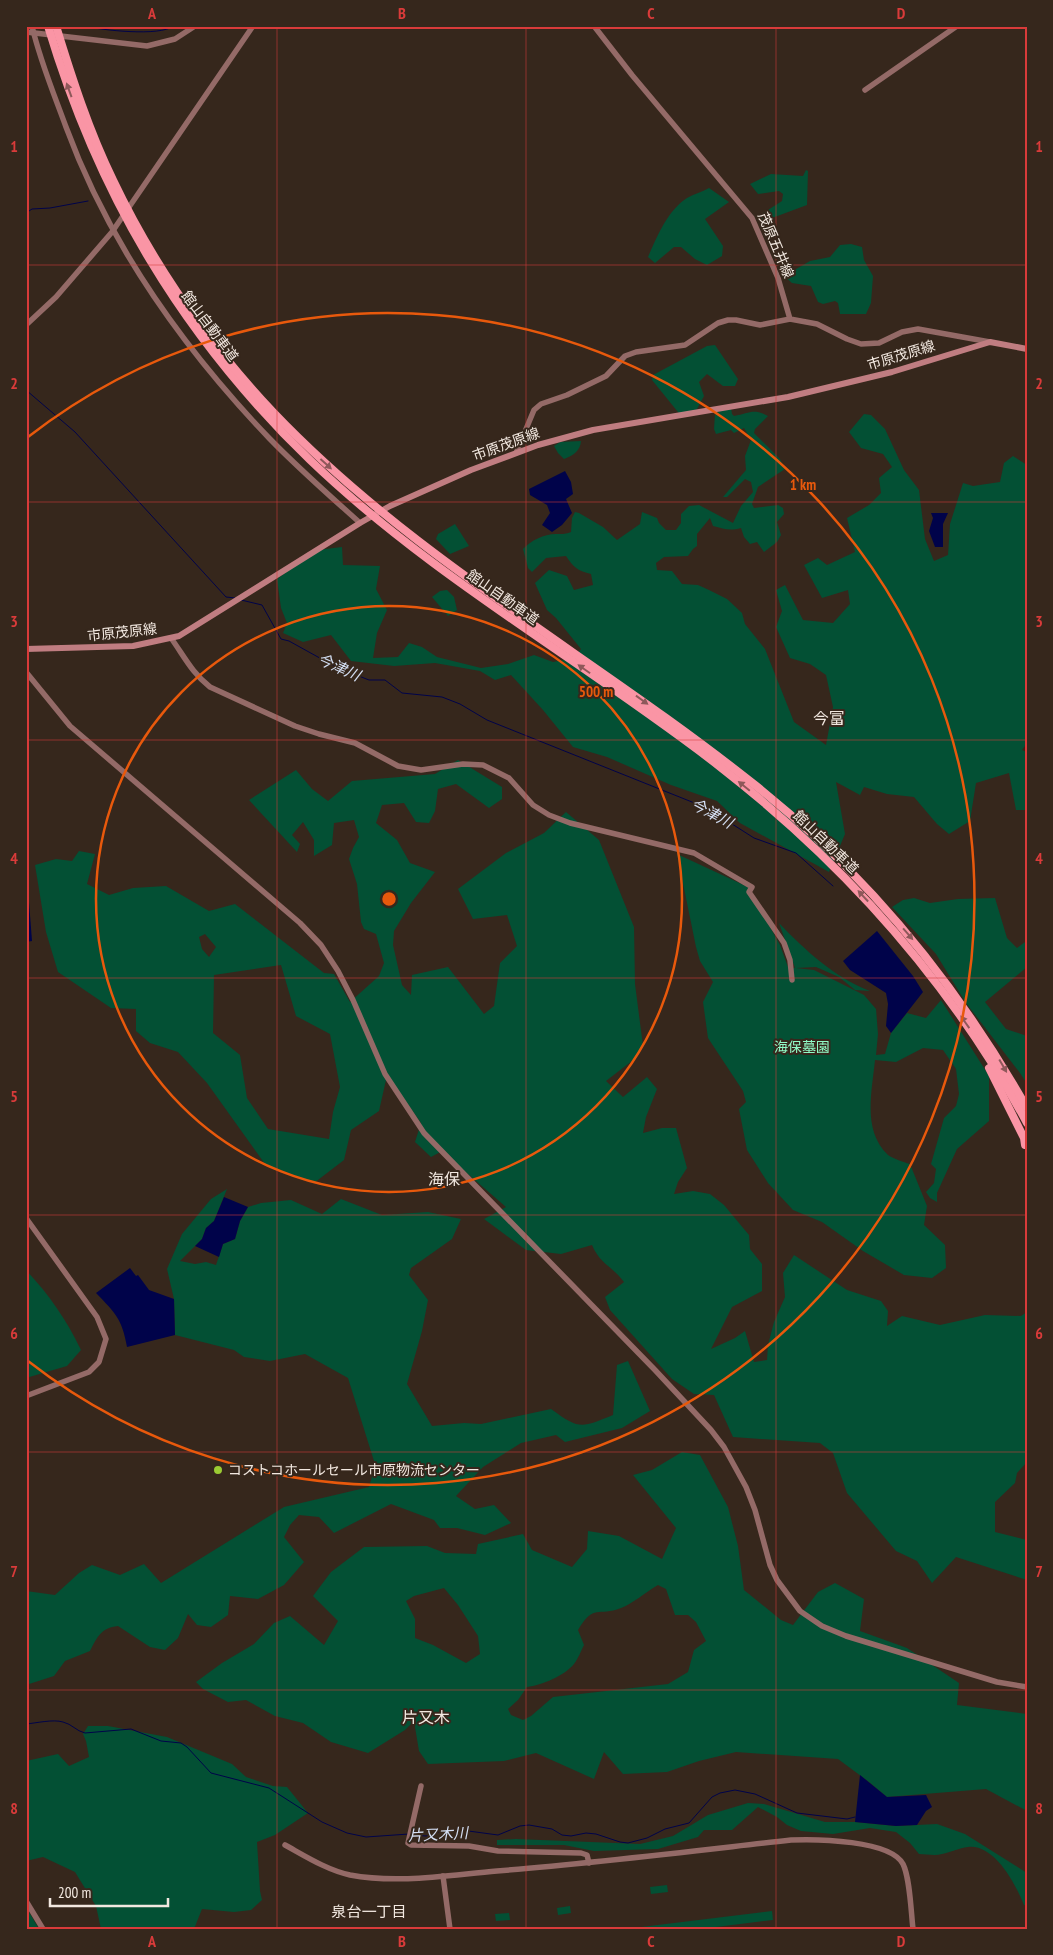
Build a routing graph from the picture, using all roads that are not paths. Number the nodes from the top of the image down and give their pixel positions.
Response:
1 (48, 26) edge
2 (56, 26) edge
3 (195, 26) edge
4 (253, 26) edge
5 (594, 26) edge
6 (957, 26) edge
7 (33, 29) edge
8 (26, 32) edge
9 (59, 50) junction
10 (865, 90) dead end
11 (112, 232) junction
12 (790, 319) junction
13 (26, 325) edge
14 (990, 342) junction
15 (1027, 349) edge
16 (516, 453) junction
17 (386, 520) junction
18 (360, 523) junction
19 (171, 638) junction
20 (26, 649) edge
21 (26, 672) edge
22 (792, 980) dead end
23 (981, 1046) junction
24 (1027, 1106) edge
25 (1027, 1124) edge
26 (1025, 1145) dead end
27 (26, 1218) edge
28 (26, 1396) edge
29 (1027, 1687) edge
30 (421, 1786) dead end
31 (285, 1845) dead end
32 (589, 1863) junction
33 (443, 1876) junction
34 (26, 1901) edge
35 (43, 1929) edge
36 (450, 1929) edge
37 (913, 1929) edge

1 - 9 highway, 館山自動車道
2 - 9 highway, 館山自動車道
3 - 7 street
4 - 11 street
5 - 12 street, 茂原五井線
6 - 10 street
7 - 8 street
7 - 11 street
9 - 17 highway, 館山自動車道
11 - 13 street
11 - 18 street
12 - 14 street
12 - 16 street
14 - 15 main road, 市原茂原線
14 - 16 main road, 市原茂原線
16 - 18 main road, 市原茂原線
23 -> 17 highway, 館山自動車道
17 -> 24 highway, 館山自動車道
18 - 19 main road, 市原茂原線
19 - 20 main road, 市原茂原線
19 - 22 street
21 - 29 street
23 - 25 highway, 館山自動車道
23 - 26 highway
27 - 28 street
30 - 32 street
31 - 33 street
32 - 33 street
32 - 37 street
33 - 36 street
34 - 35 street

